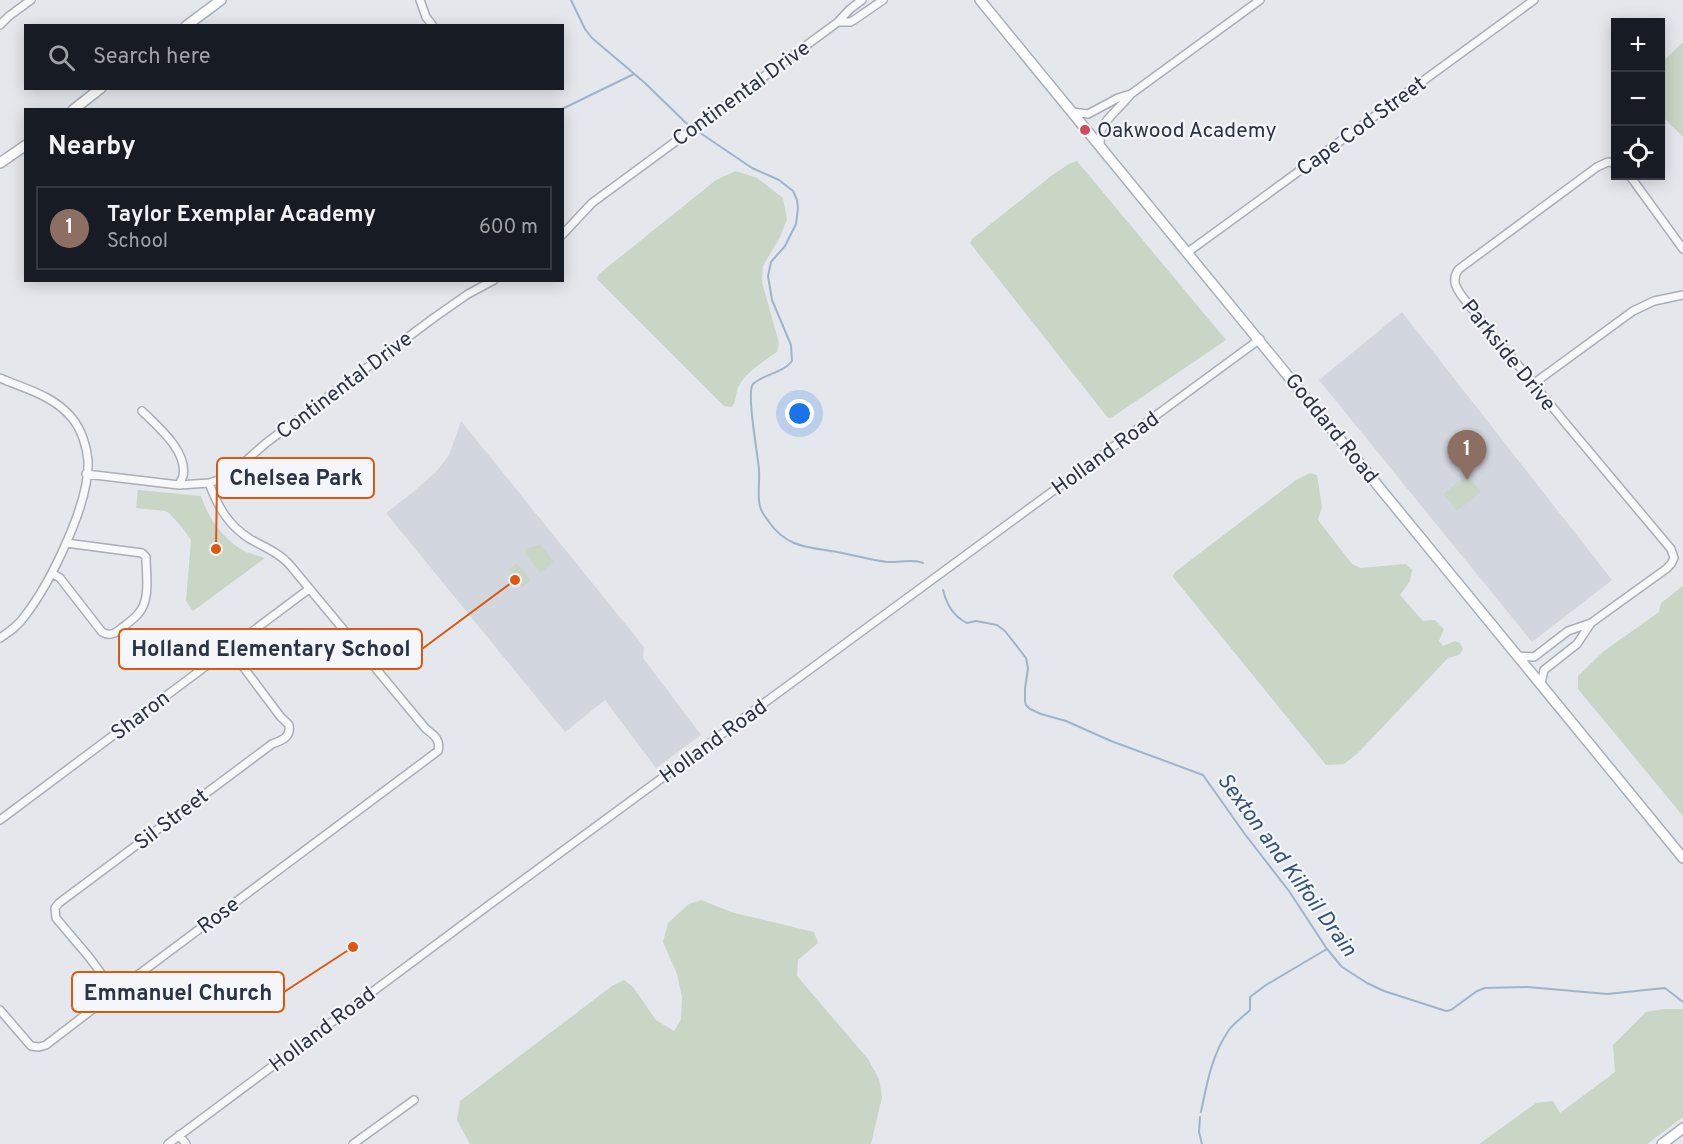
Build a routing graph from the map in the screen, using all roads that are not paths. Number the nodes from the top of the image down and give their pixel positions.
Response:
1 (31, 0) edge
2 (220, 0) edge
3 (420, 0) edge
4 (862, 0) edge
5 (883, 0) edge
6 (980, 0) edge
7 (1260, 0) edge
8 (1534, 0) edge
9 (838, 22) junction
10 (189, 24) edge
11 (431, 24) edge
12 (0, 25) edge
13 (98, 90) edge
14 (1131, 94) junction
15 (76, 108) edge
16 (1071, 112) junction
17 (24, 145) edge
18 (1100, 146) junction
19 (1611, 162) edge
20 (0, 163) edge
21 (1633, 180) edge
22 (564, 233) edge
23 (1683, 249) edge
24 (1188, 252) junction
25 (490, 282) edge
26 (1683, 295) edge
27 (1260, 339) junction
28 (0, 378) edge
29 (1533, 384) junction
30 (142, 411) dead end
31 (87, 474) junction
32 (209, 483) junction
33 (179, 485) junction
34 (66, 543) junction
35 (52, 573) junction
36 (309, 589) junction
37 (1591, 623) junction
38 (0, 638) edge
39 (229, 648) junction
40 (1518, 656) junction
41 (1541, 684) junction
42 (0, 820) edge
43 (1683, 858) edge
44 (115, 992) junction
45 (0, 1010) edge
46 (414, 1100) dead end
47 (1683, 1128) edge
48 (179, 1135) junction
49 (168, 1144) edge
50 (186, 1144) edge
51 (353, 1144) edge
52 (1662, 1144) edge

1 - 12 street
2 - 10 main road
3 - 11 street
4 - 9 street, Continental Drive
5 - 9 street, Continental Drive
6 - 16 main road, Goddard Road
7 - 14 street
8 - 24 street, Cape Cod Street
9 - 22 street, Continental Drive
13 - 15 main road
14 - 16 street
14 - 18 street
16 - 18 main road, Goddard Road
17 - 20 main road
18 - 24 main road, Goddard Road
19 - 29 street, Parkside Drive
21 - 23 street
24 - 27 main road, Goddard Road
25 - 32 street, Continental Drive
26 - 29 street
27 - 40 main road, Goddard Road
27 - 48 street, Holland Road
28 - 31 street
29 - 37 street, Parkside Drive
30 - 33 street
31 - 33 street, Continental Drive
31 - 34 street
32 - 33 street, Continental Drive
32 - 36 street
34 - 35 street
34 - 35 street
35 - 38 street
36 - 39 street, Sharon
36 - 44 street, Rose
37 - 40 street
37 - 41 street
39 - 42 street, Sharon
39 - 44 street, Sil Street
40 - 41 main road, Goddard Road
41 - 43 main road, Goddard Road
44 - 45 street, Rose
46 - 51 street
47 - 52 main road
48 - 49 street, Holland Road
48 - 50 street

